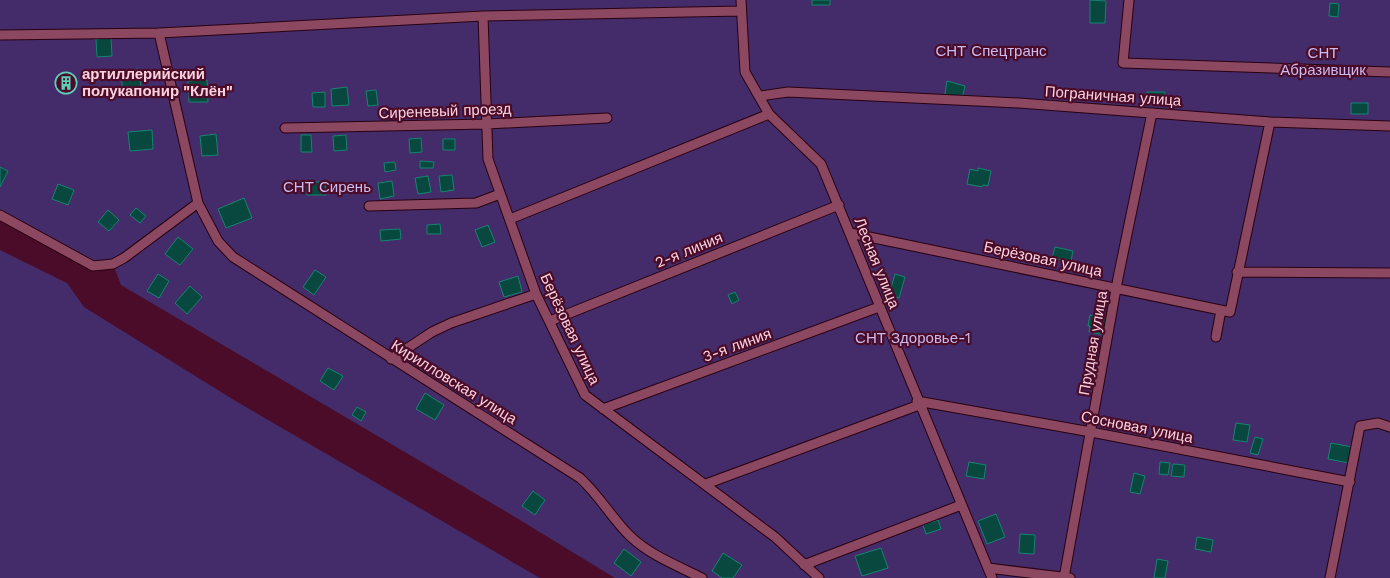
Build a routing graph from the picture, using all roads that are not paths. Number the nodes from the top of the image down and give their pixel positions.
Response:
1 (741, 0) edge
2 (1129, 0) edge
3 (741, 11) junction
4 (483, 16) junction
5 (159, 33) junction
6 (0, 35) edge
7 (1390, 72) edge
8 (760, 96) junction
9 (1152, 113) junction
10 (769, 114) junction
11 (607, 118) dead end
12 (1270, 122) junction
13 (487, 124) junction
14 (1390, 126) edge
15 (285, 128) dead end
16 (500, 194) junction
17 (198, 203) junction
18 (839, 205) junction
19 (370, 206) dead end
20 (0, 216) edge
21 (510, 219) junction
22 (850, 233) junction
23 (1237, 272) junction
24 (1390, 273) edge
25 (1116, 289) junction
26 (536, 294) junction
27 (879, 307) junction
28 (1225, 311) junction
29 (550, 322) junction
30 (1216, 337) dead end
31 (391, 359) junction
32 (918, 403) junction
33 (604, 409) junction
34 (1390, 427) edge
35 (1091, 432) junction
36 (1350, 482) junction
37 (706, 484) junction
38 (961, 505) junction
39 (804, 564) junction
40 (988, 568) junction
41 (702, 578) edge
42 (819, 578) edge
43 (992, 578) edge
44 (1064, 578) edge
45 (1070, 578) edge
46 (1330, 578) edge

1 - 3 street, Лесная улица
2 - 7 street
3 - 4 street
3 - 8 street, Лесная улица
4 - 5 street
4 - 13 street, Берёзовая улица
5 - 6 street
5 - 17 street, Кирилловская улица
8 - 9 street, Пограничная улица
8 - 10 street, Лесная улица
9 - 12 street, Пограничная улица
9 - 25 street, Прудная улица
10 - 18 street, Лесная улица
10 - 21 street
11 - 13 street, Сиреневый проезд
12 - 14 street, Пограничная улица
12 - 23 street
13 - 15 street, Сиреневый проезд
13 - 16 street, Берёзовая улица
16 - 19 street
16 - 21 street, Берёзовая улица
17 - 20 street
17 - 31 street, Кирилловская улица
18 - 22 street, Лесная улица
18 - 29 street, 2-я линия
21 - 26 street, Берёзовая улица
22 - 25 street, Берёзовая улица
22 - 27 street, Лесная улица
23 - 24 street
23 - 28 street
25 - 28 street, Берёзовая улица
25 - 35 street, Прудная улица
26 - 29 street, Берёзовая улица
26 - 31 street
27 - 32 street, Лесная улица
27 - 33 street, 3-я линия
28 - 30 street
29 - 33 street, Берёзовая улица
31 - 41 street, Кирилловская улица
32 - 35 street, Сосновая улица
32 - 37 street
32 - 38 street, Лесная улица
33 - 37 street, Берёзовая улица
34 - 36 street
35 - 36 street, Сосновая улица
35 - 44 street, Прудная улица
36 - 46 street
37 - 39 street, Берёзовая улица
38 - 39 street
38 - 40 street, Лесная улица
39 - 42 street, Берёзовая улица
40 - 43 street, Лесная улица
40 - 44 street
44 - 45 street

